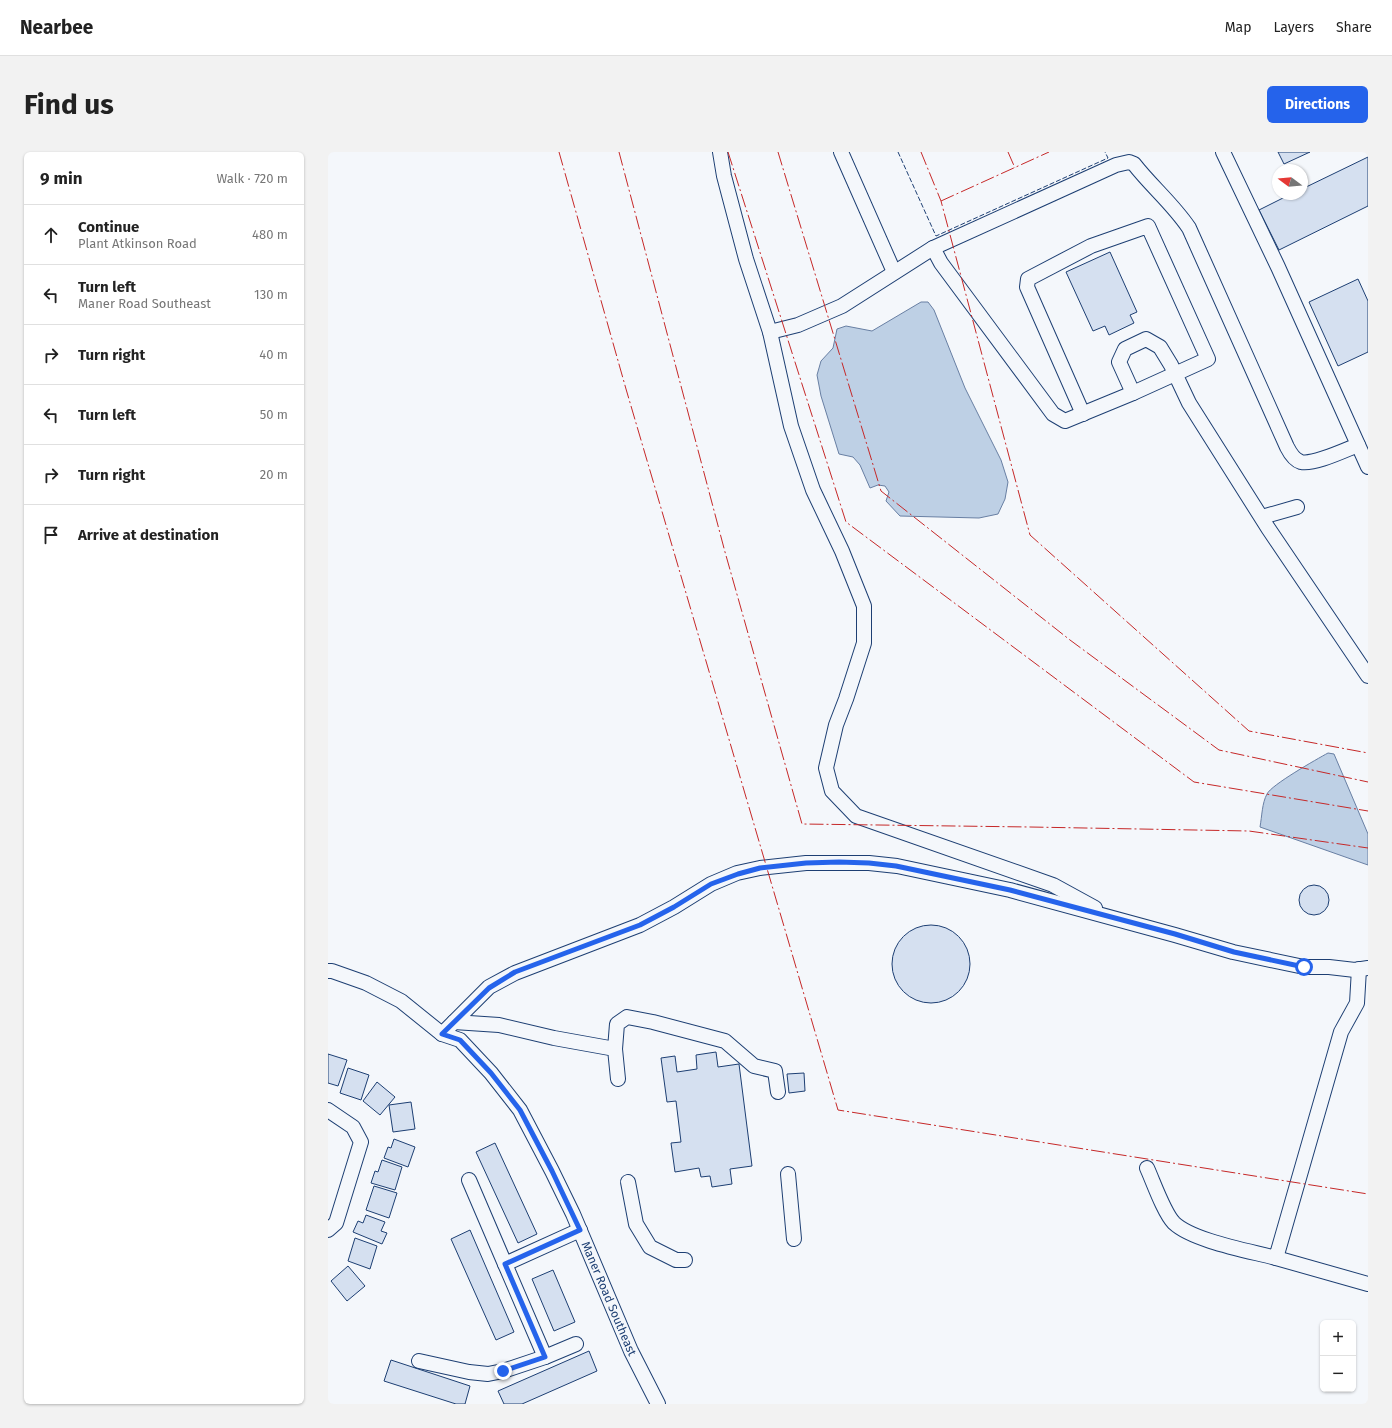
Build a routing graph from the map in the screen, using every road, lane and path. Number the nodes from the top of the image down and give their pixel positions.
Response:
1 (720, 152) edge
2 (841, 152) edge
3 (1223, 152) edge
4 (1127, 157) edge
5 (932, 248) junction
6 (894, 272) junction
7 (770, 332) junction
8 (1175, 374) junction
9 (1133, 393) junction
10 (1083, 414) junction
11 (1358, 445) junction
12 (1368, 467) edge
13 (1297, 507) dead end
14 (1262, 518) junction
15 (1364, 661) edge
16 (1368, 676) edge
17 (1115, 919) junction
18 (1363, 968) edge
19 (328, 971) edge
20 (454, 1022) junction
21 (442, 1034) junction
22 (615, 1049) junction
23 (618, 1079) dead end
24 (778, 1092) dead end
25 (328, 1110) edge
26 (1147, 1168) dead end
27 (788, 1174) dead end
28 (469, 1180) dead end
29 (628, 1182) dead end
30 (328, 1230) edge
31 (580, 1230) junction
32 (794, 1239) dead end
33 (1276, 1258) junction
34 (686, 1260) dead end
35 (505, 1264) junction
36 (1368, 1284) edge
37 (576, 1344) dead end
38 (545, 1357) junction
39 (419, 1361) dead end
40 (658, 1404) edge

1 - 7 street
2 - 6 street
3 - 11 street
4 - 5 street
4 - 11 street
5 - 6 street
5 - 10 street
6 - 7 street
7 - 17 street
8 - 9 street
8 - 9 street
8 - 10 street
8 - 14 street
9 - 10 street
11 - 12 street
13 - 14 street
14 - 15 street
15 - 16 street
17 - 18 street
17 - 20 street
18 - 33 street
19 - 21 street, Maner Road Southeast
20 - 21 street
20 - 22 street
21 - 31 street, Maner Road Southeast
22 - 23 street
22 - 24 street
25 - 30 street
26 - 33 street
27 - 32 street
28 - 35 street
29 - 34 street
31 - 35 street
31 - 40 street, Maner Road Southeast
33 - 36 street
35 - 38 street
37 - 38 street
38 - 39 street

